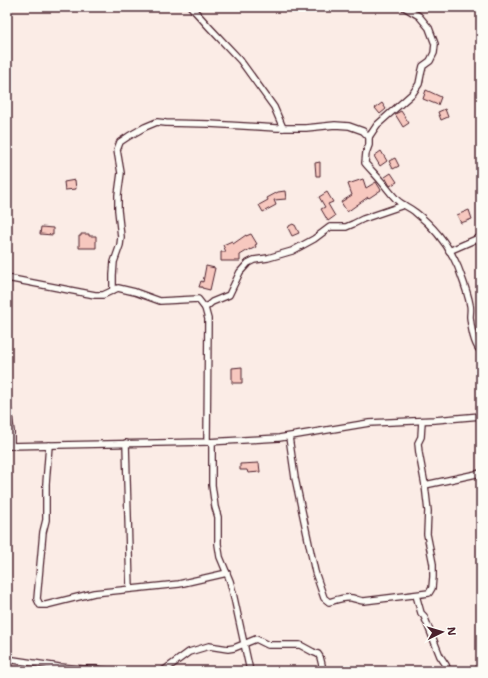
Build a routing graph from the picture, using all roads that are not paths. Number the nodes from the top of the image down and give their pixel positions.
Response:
1 (191, 7) edge
2 (404, 7) edge
3 (283, 128) junction
4 (369, 137) junction
5 (404, 205) junction
6 (481, 237) edge
7 (449, 251) junction
8 (7, 278) edge
9 (113, 290) junction
10 (205, 308) junction
11 (481, 351) edge
12 (7, 400) edge
13 (481, 416) edge
14 (422, 421) junction
15 (289, 437) junction
16 (209, 442) junction
17 (126, 443) junction
18 (49, 445) junction
19 (9, 446) edge
20 (481, 473) edge
21 (425, 485) junction
22 (227, 574) junction
23 (130, 589) junction
24 (416, 595) junction
25 (244, 644) junction
26 (7, 659) edge
27 (108, 671) edge
28 (163, 671) edge
29 (250, 671) edge
30 (320, 671) edge
31 (448, 671) edge

1 - 3 street
2 - 4 street
3 - 4 street
3 - 9 street
4 - 5 street
5 - 7 street
5 - 10 street
6 - 7 street
7 - 11 street
8 - 9 street
9 - 10 street
10 - 16 street
12 - 19 street
13 - 14 street
14 - 15 street
14 - 21 street
15 - 16 street
15 - 24 street
16 - 17 street
16 - 22 street
17 - 18 street
17 - 23 street
18 - 19 street
18 - 23 street
20 - 21 street
21 - 24 street
22 - 23 street
22 - 25 street
24 - 31 street
25 - 28 street
25 - 29 street
25 - 30 street
26 - 27 street

